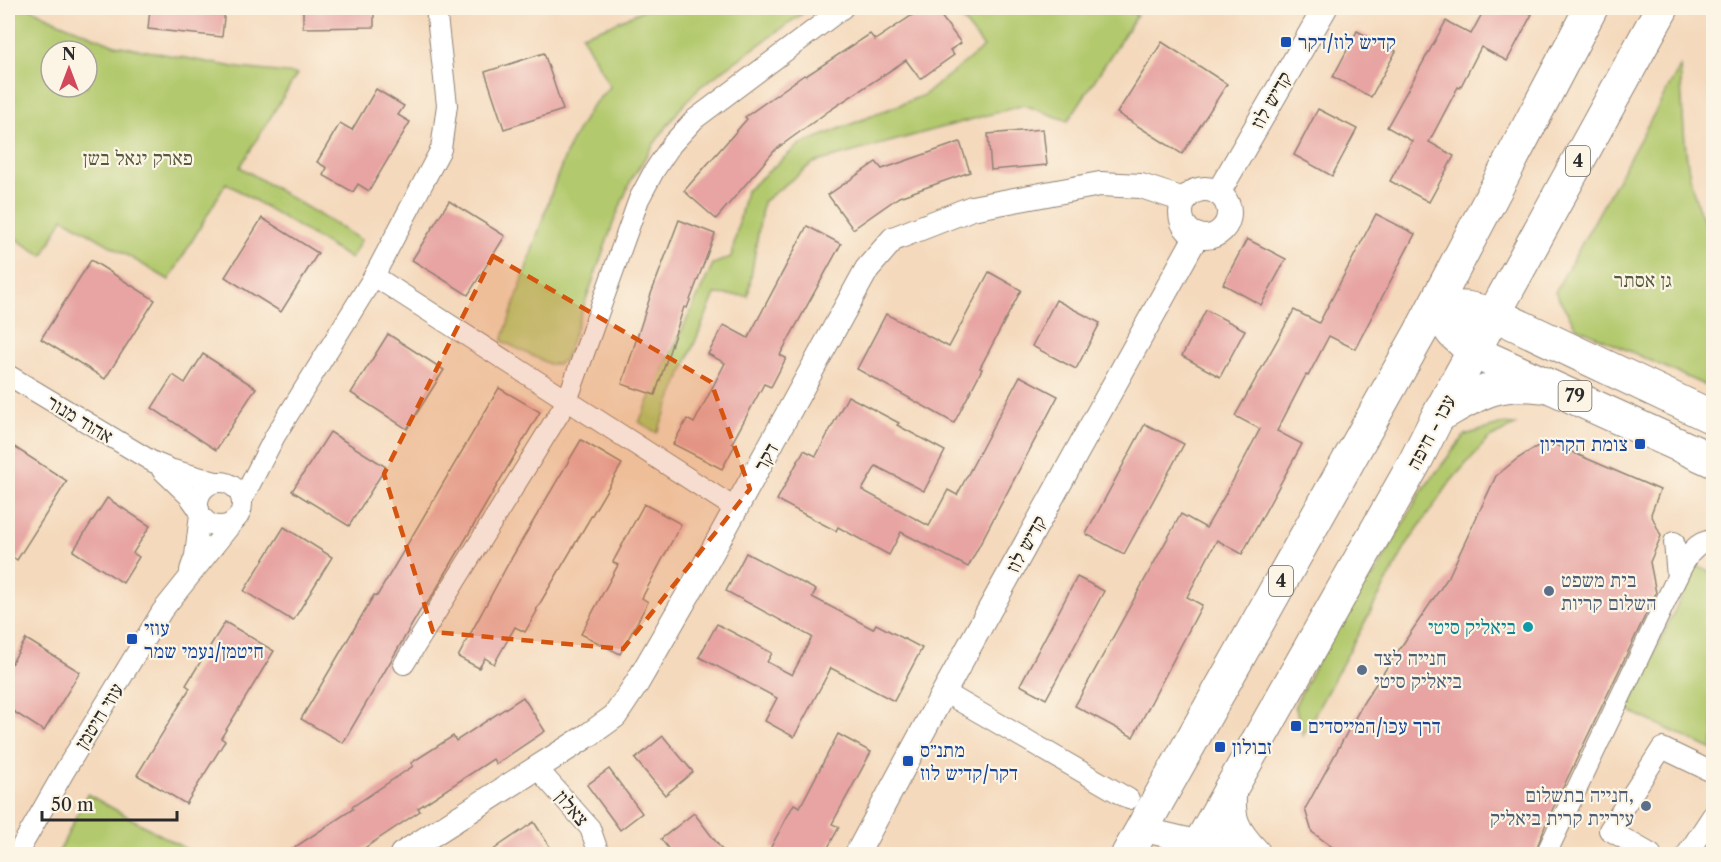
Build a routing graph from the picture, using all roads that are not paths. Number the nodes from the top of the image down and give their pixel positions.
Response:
1 (436, 8) edge
2 (843, 8) edge
3 (1325, 8) edge
4 (1591, 8) edge
5 (1662, 8) edge
6 (1218, 193) junction
7 (1184, 200) junction
8 (1197, 235) junction
9 (1531, 245) junction
10 (374, 276) junction
11 (1434, 307) junction
12 (1494, 314) junction
13 (1549, 341) junction
14 (1474, 352) junction
15 (8, 375) edge
16 (1568, 393) junction
17 (567, 401) junction
18 (1438, 416) junction
19 (1713, 418) edge
20 (275, 436) junction
21 (1713, 461) edge
22 (153, 462) junction
23 (220, 482) junction
24 (242, 500) junction
25 (736, 509) junction
26 (200, 512) junction
27 (234, 521) junction
28 (1713, 540) edge
29 (1674, 542) dead end
30 (1677, 577) junction
31 (185, 581) junction
32 (404, 664) dead end
33 (944, 692) junction
34 (537, 767) junction
35 (1713, 773) edge
36 (1230, 789) junction
37 (1129, 799) dead end
38 (1713, 813) edge
39 (1135, 842) edge
40 (1630, 849) edge
41 (1201, 852) edge
42 (17, 855) edge
43 (402, 855) edge
44 (599, 855) edge
45 (857, 855) edge
46 (1254, 855) edge
47 (1546, 855) edge
48 (1651, 855) edge
49 (1687, 855) edge

1 - 10 street
2 - 17 street
3 - 6 street, קדיש לוז
4 - 11 highway, 4
5 - 9 highway, עכו - חיפה / 4
6 - 7 street
6 - 8 street
7 - 8 street
7 - 25 street, דקר
8 - 33 street, קדיש לוז
9 - 12 highway, עכו - חיפה / 4
9 - 13 highway
10 - 17 street
10 - 20 street
11 - 12 highway, 79
11 - 14 highway, 79
11 - 39 highway, 4
12 - 13 highway, 79
12 - 14 highway, עכו - חיפה / 4
13 - 19 highway, 79
14 - 16 highway, 79
14 - 18 highway, עכו - חיפה / 4
15 - 22 street, אהוד מנור
16 - 18 highway
16 - 21 highway, 79
17 - 25 street
17 - 32 street
18 - 36 highway, עכו - חיפה / 4
20 - 23 street
20 - 24 street
22 - 23 street, אהוד מנור
22 - 26 street, אהוד מנור
23 - 24 street
23 - 26 street
24 - 27 street
25 - 34 street, דקר
26 - 27 street
26 - 31 street, עוזי חיטמן
27 - 31 street, עוזי חיטמן
28 - 30 street
29 - 30 street
30 - 47 street
31 - 42 street, עוזי חיטמן
33 - 37 street
33 - 45 street, קדיש לוז
34 - 43 street, דקר
34 - 44 street, צאלון
35 - 40 street
36 - 41 highway, עכו - חיפה / 4
36 - 46 highway
38 - 49 street
39 - 41 street
40 - 48 street

